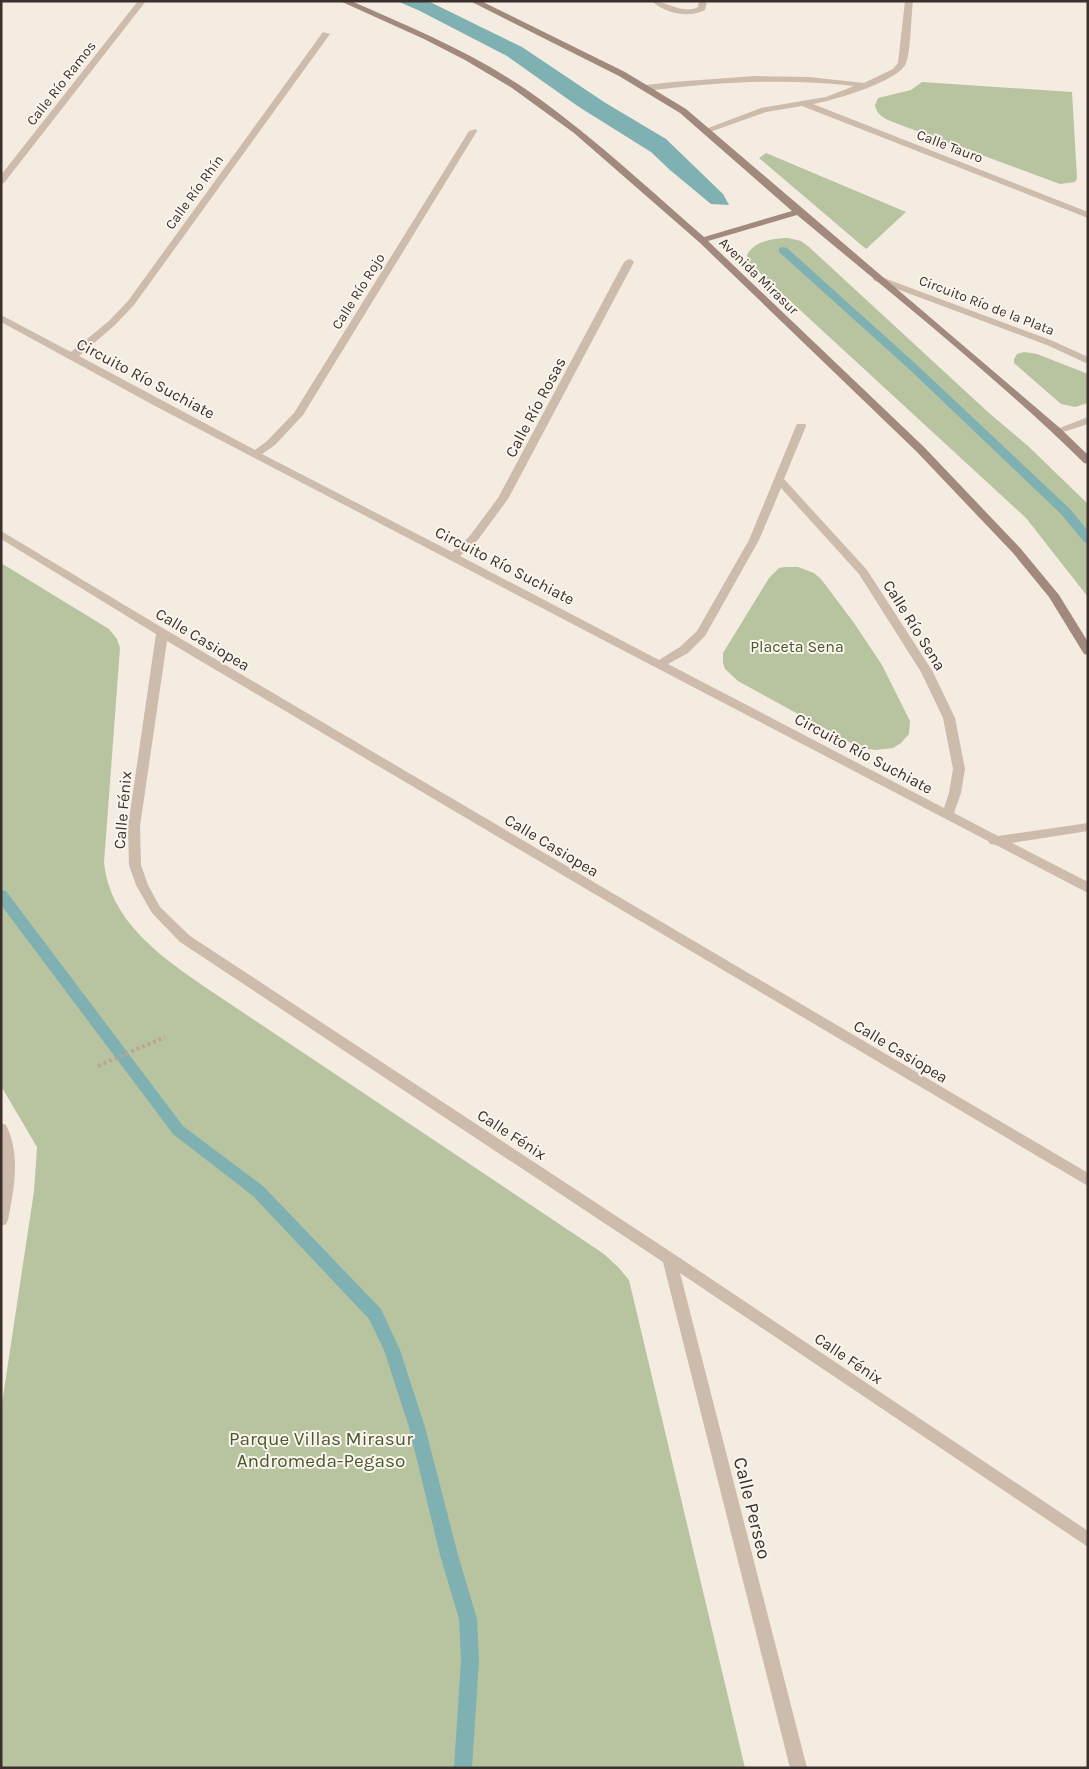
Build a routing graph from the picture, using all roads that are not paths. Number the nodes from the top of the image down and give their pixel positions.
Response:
1 (142, 1) edge
2 (344, 1) edge
3 (474, 1) edge
4 (655, 1) edge
5 (703, 1) edge
6 (909, 1) edge
7 (326, 34) dead end
8 (866, 85) junction
9 (646, 88) junction
10 (802, 104) junction
11 (707, 130) junction
12 (473, 131) dead end
13 (1, 181) edge
14 (799, 212) junction
15 (1088, 215) edge
16 (702, 240) junction
17 (629, 262) dead end
18 (876, 278) junction
19 (1, 318) edge
20 (73, 356) junction
21 (1088, 361) edge
22 (1088, 420) edge
23 (801, 426) dead end
24 (1057, 431) junction
25 (255, 454) junction
26 (1088, 461) edge
27 (779, 480) junction
28 (1, 534) edge
29 (453, 557) junction
30 (162, 633) junction
31 (1088, 651) edge
32 (660, 664) junction
33 (947, 816) junction
34 (1088, 827) edge
35 (994, 841) junction
36 (1088, 888) edge
37 (1, 1129) edge
38 (1088, 1180) edge
39 (1, 1220) edge
40 (669, 1258) junction
41 (1088, 1540) edge
42 (799, 1768) edge

1 - 13 street, Calle Río Ramos
2 - 16 street, Avenida Mirasur
3 - 9 street
4 - 5 street
6 - 8 street
7 - 20 street, Calle Río Rhín
8 - 9 street
8 - 10 street
9 - 11 street
10 - 11 street
10 - 15 street, Calle Tauro
11 - 14 street
12 - 25 street, Calle Río Rojo
14 - 16 street
14 - 18 street
16 - 31 street, Avenida Mirasur
17 - 29 street, Calle Río Rosas
18 - 21 street, Circuito Río de la Plata
18 - 24 street
19 - 20 street, Circuito Río Suchiate
20 - 25 street, Circuito Río Suchiate
22 - 24 street
23 - 27 street
24 - 26 street
25 - 29 street, Circuito Río Suchiate
27 - 32 street
27 - 33 street, Calle Río Sena
28 - 30 street, Calle Casiopea
29 - 32 street, Circuito Río Suchiate
30 - 38 street, Calle Casiopea
30 - 40 street, Calle Fénix
32 - 33 street, Circuito Río Suchiate
33 - 35 street, Circuito Río Suchiate
34 - 35 street
35 - 36 street, Circuito Río Suchiate
37 - 39 street
40 - 41 street, Calle Fénix
40 - 42 street, Calle Perseo

